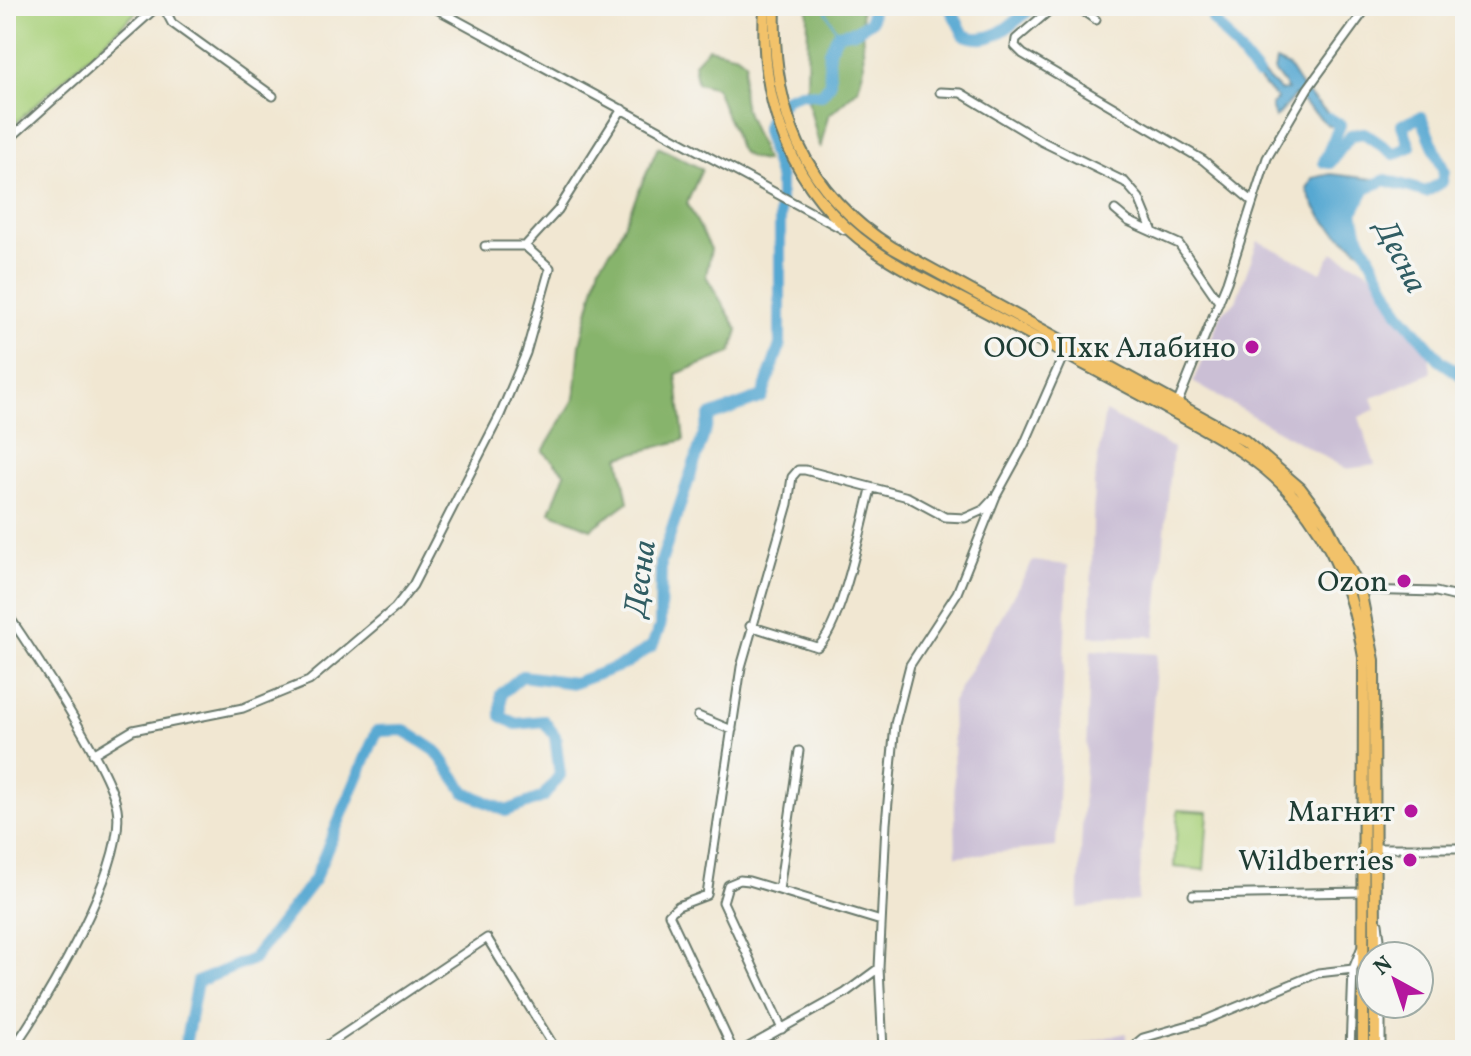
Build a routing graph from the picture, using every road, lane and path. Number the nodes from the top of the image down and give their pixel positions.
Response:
1 (160, 6) edge
2 (431, 6) edge
3 (765, 6) edge
4 (775, 6) edge
5 (1060, 6) edge
6 (1076, 6) edge
7 (1368, 6) edge
8 (1096, 20) dead end
9 (768, 45) junction
10 (940, 92) dead end
11 (273, 96) dead end
12 (622, 109) junction
13 (6, 142) edge
14 (818, 188) junction
15 (1252, 201) junction
16 (1115, 210) dead end
17 (1153, 232) junction
18 (858, 237) junction
19 (485, 246) dead end
20 (525, 246) junction
21 (1219, 302) junction
22 (1064, 354) junction
23 (1178, 402) junction
24 (871, 489) junction
25 (996, 496) junction
26 (1360, 590) junction
27 (1465, 599) edge
28 (6, 612) edge
29 (750, 626) junction
30 (698, 716) dead end
31 (732, 730) junction
32 (799, 751) dead end
33 (93, 754) junction
34 (1376, 848) junction
35 (1465, 848) edge
36 (779, 890) junction
37 (1363, 892) junction
38 (1193, 895) dead end
39 (1375, 913) junction
40 (881, 921) junction
41 (1363, 940) edge
42 (1375, 940) edge
43 (1382, 940) edge
44 (1355, 964) edge
45 (879, 968) junction
46 (1353, 969) junction
47 (1363, 1020) edge
48 (1375, 1020) edge
49 (1381, 1020) edge
50 (782, 1029) junction
51 (1025, 1047) dead end
52 (12, 1050) edge
53 (320, 1050) edge
54 (556, 1050) edge
55 (733, 1050) edge
56 (743, 1050) edge
57 (883, 1050) edge
58 (1006, 1050) edge
59 (1137, 1050) edge
60 (1350, 1050) edge
61 (1363, 1050) edge
62 (1375, 1050) edge
63 (1381, 1050) edge

1 - 11 street
1 - 13 street
2 - 12 street
3 - 9 highway
4 - 9 highway
5 - 15 street
6 - 8 street
7 - 15 street
9 - 14 highway
10 - 17 street
12 - 18 street
12 - 20 street
14 - 18 highway
14 - 23 highway
15 - 21 street
16 - 17 street
17 - 21 street
18 - 22 highway
19 - 20 street
20 - 33 street
21 - 23 street
22 - 25 street
22 - 37 highway
23 - 26 highway
24 - 25 street
24 - 29 street
24 - 29 street
25 - 40 street
26 - 27 street
26 - 34 highway
28 - 33 street
29 - 31 street
30 - 31 street
31 - 55 street
32 - 36 street
33 - 52 street
34 - 35 street
34 - 39 highway
36 - 40 street
36 - 50 street
37 - 38 street
37 - 41 highway
39 - 42 highway
39 - 43 street
40 - 45 street
44 - 46 street
45 - 50 street
45 - 57 street
46 - 59 street
46 - 60 street
47 - 61 highway
48 - 62 highway
49 - 63 street
50 - 56 street
51 - 58 street
53 - 54 street

